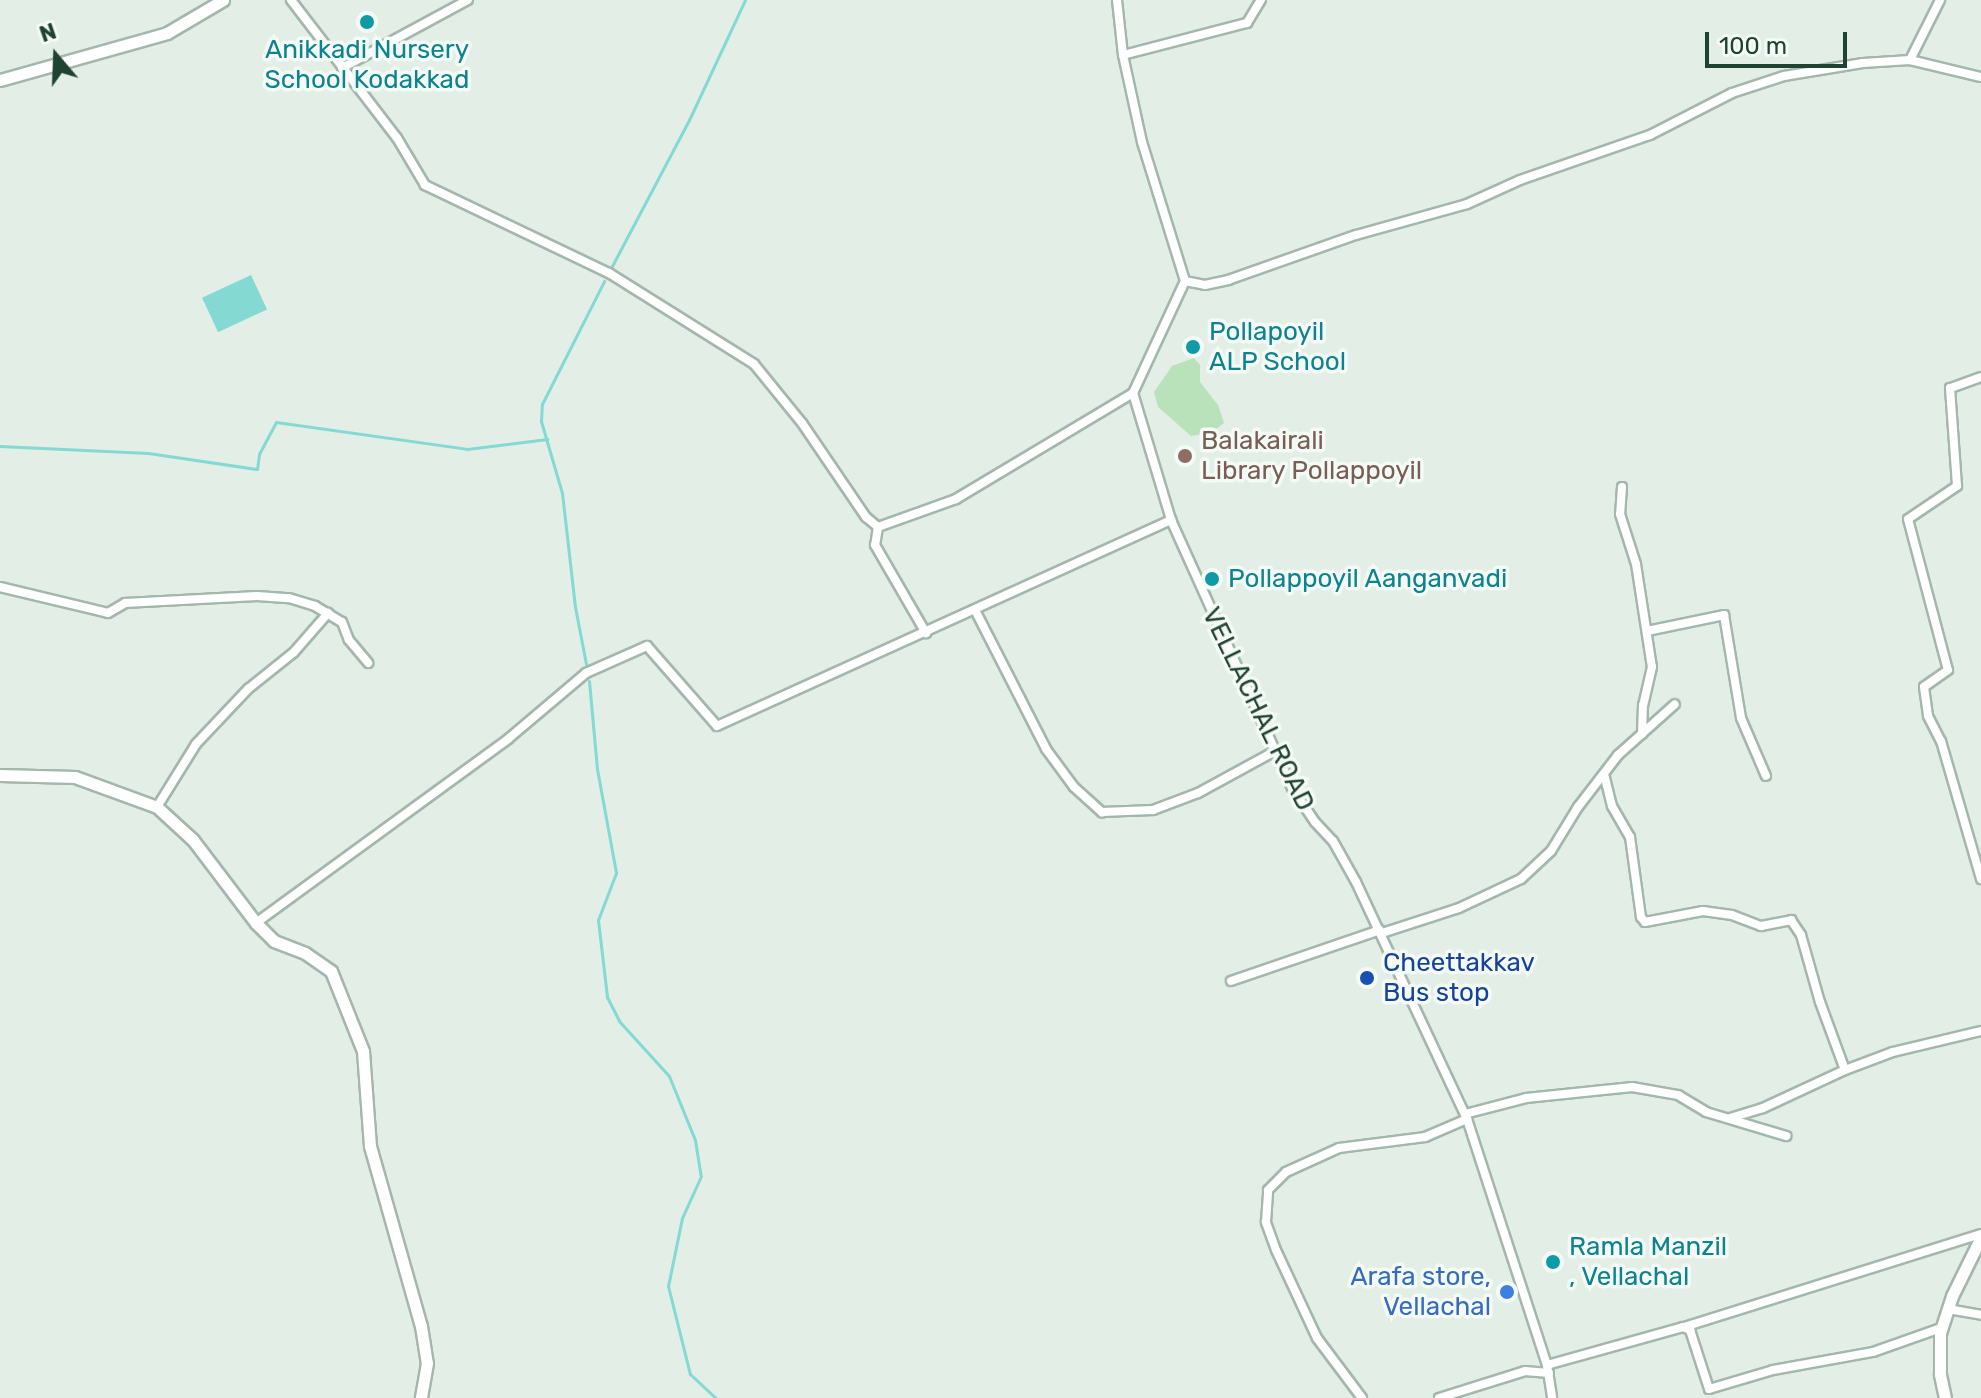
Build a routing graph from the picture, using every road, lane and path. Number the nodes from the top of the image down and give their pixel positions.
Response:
1 (223, 0) edge
2 (291, 0) edge
3 (468, 0) edge
4 (1117, 0) edge
5 (1261, 0) edge
6 (1940, 0) edge
7 (1123, 55) junction
8 (1910, 60) junction
9 (342, 68) junction
10 (1981, 77) edge
11 (0, 80) edge
12 (1185, 281) junction
13 (1981, 377) edge
14 (1133, 393) junction
15 (1622, 487) dead end
16 (1171, 520) junction
17 (878, 527) junction
18 (0, 587) edge
19 (975, 610) junction
20 (328, 613) junction
21 (1647, 631) junction
22 (926, 633) junction
23 (368, 663) dead end
24 (1675, 704) dead end
25 (1642, 734) junction
26 (1275, 751) junction
27 (1604, 774) junction
28 (0, 775) edge
29 (1766, 776) dead end
30 (157, 807) junction
31 (1981, 879) edge
32 (256, 923) junction
33 (1381, 932) junction
34 (1231, 981) dead end
35 (1981, 1031) edge
36 (1845, 1070) junction
37 (1466, 1117) junction
38 (1727, 1119) junction
39 (1786, 1136) dead end
40 (1981, 1236) edge
41 (1948, 1309) junction
42 (1981, 1315) edge
43 (1683, 1327) junction
44 (1941, 1328) junction
45 (1548, 1369) junction
46 (421, 1398) edge
47 (1362, 1398) edge
48 (1439, 1398) edge
49 (1552, 1398) edge
50 (1945, 1398) edge

1 - 11 street
2 - 9 street
3 - 9 street
4 - 7 street
5 - 7 street
6 - 8 street
7 - 12 street
8 - 10 street
8 - 12 street
9 - 17 street
12 - 14 street
13 - 31 street
14 - 16 street, VELLACHAL ROAD
14 - 17 street
15 - 21 street
16 - 19 street
16 - 26 street, VELLACHAL ROAD
17 - 22 street
18 - 20 street
19 - 22 street
19 - 26 street
20 - 23 street
20 - 30 street
21 - 25 street
21 - 29 street
22 - 32 street
24 - 25 street
25 - 27 street
26 - 33 street, VELLACHAL ROAD
27 - 33 street
27 - 36 street
28 - 30 street
30 - 32 street
32 - 46 street
33 - 34 street
33 - 37 street, VELLACHAL ROAD
35 - 36 street
36 - 38 street
37 - 38 street
37 - 45 street, VELLACHAL ROAD
37 - 47 street
38 - 39 street
40 - 41 street
40 - 43 street
41 - 42 street
41 - 44 street
43 - 44 street
43 - 45 street
44 - 50 street
45 - 48 street
45 - 49 street, VELLACHAL ROAD

